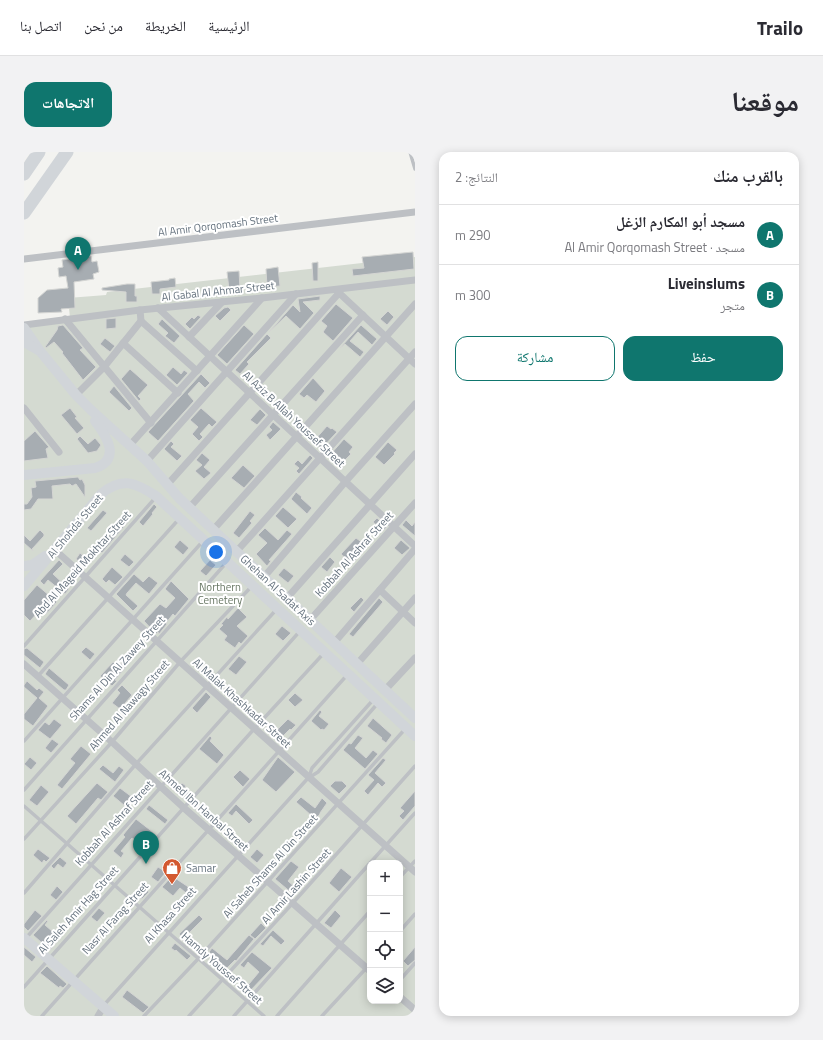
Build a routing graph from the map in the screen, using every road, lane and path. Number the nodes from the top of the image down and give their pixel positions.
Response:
1 (39, 152) edge
2 (58, 152) edge
3 (67, 152) edge
4 (410, 152) edge
5 (415, 169) edge
6 (24, 174) edge
7 (24, 200) edge
8 (415, 212) edge
9 (24, 213) edge
10 (24, 259) edge
11 (415, 280) edge
12 (337, 291) junction
13 (296, 294) junction
14 (262, 298) junction
15 (222, 302) junction
16 (415, 304) edge
17 (158, 308) junction
18 (140, 310) junction
19 (363, 315) junction
20 (65, 319) junction
21 (140, 321) junction
22 (24, 327) edge
23 (189, 336) junction
24 (386, 337) junction
25 (24, 342) edge
26 (123, 343) junction
27 (40, 351) junction
28 (415, 352) edge
29 (210, 356) junction
30 (409, 358) junction
31 (415, 364) edge
32 (104, 367) junction
33 (197, 371) junction
34 (226, 371) junction
35 (250, 392) junction
36 (178, 393) junction
37 (76, 395) junction
38 (415, 404) edge
39 (24, 408) edge
40 (91, 410) junction
41 (274, 415) junction
42 (151, 423) junction
43 (297, 436) junction
44 (130, 445) junction
45 (59, 452) dead end
46 (415, 454) edge
47 (320, 458) junction
48 (147, 461) junction
49 (24, 475) edge
50 (346, 481) junction
51 (167, 485) junction
52 (156, 496) junction
53 (415, 503) edge
54 (370, 504) junction
55 (189, 508) junction
56 (180, 518) junction
57 (394, 526) junction
58 (213, 530) junction
59 (204, 540) junction
60 (415, 546) edge
61 (415, 549) edge
62 (55, 550) junction
63 (236, 552) junction
64 (227, 562) junction
65 (24, 566) edge
66 (85, 577) junction
67 (264, 577) junction
68 (252, 585) junction
69 (24, 586) edge
70 (380, 590) junction
71 (287, 598) junction
72 (415, 598) edge
73 (108, 599) junction
74 (278, 608) junction
75 (403, 612) junction
76 (132, 620) junction
77 (310, 620) junction
78 (415, 623) edge
79 (301, 630) junction
80 (156, 641) junction
81 (334, 643) junction
82 (24, 646) edge
83 (325, 652) junction
84 (415, 658) edge
85 (180, 662) junction
86 (24, 664) edge
87 (357, 664) junction
88 (348, 674) junction
89 (38, 676) junction
90 (207, 686) junction
91 (385, 690) junction
92 (62, 698) junction
93 (377, 700) junction
94 (231, 708) junction
95 (415, 718) edge
96 (86, 720) junction
97 (406, 728) junction
98 (254, 729) junction
99 (415, 736) edge
100 (24, 741) edge
101 (112, 742) junction
102 (278, 750) junction
103 (136, 764) junction
104 (415, 766) edge
105 (309, 777) junction
106 (161, 787) junction
107 (24, 790) edge
108 (338, 804) junction
109 (24, 806) edge
110 (184, 808) junction
111 (415, 813) edge
112 (41, 821) junction
113 (362, 825) junction
114 (208, 830) junction
115 (24, 839) edge
116 (67, 844) junction
117 (386, 846) junction
118 (238, 856) junction
119 (373, 860) edge
120 (415, 860) edge
121 (91, 866) junction
122 (367, 866) edge
123 (409, 867) junction
124 (415, 872) edge
125 (403, 874) edge
126 (268, 881) junction
127 (114, 886) junction
128 (24, 893) edge
129 (292, 904) junction
130 (139, 908) junction
131 (367, 914) edge
132 (415, 914) edge
133 (316, 923) junction
134 (403, 927) edge
135 (168, 934) junction
136 (24, 939) edge
137 (340, 945) junction
138 (198, 959) junction
139 (49, 960) junction
140 (415, 963) edge
141 (367, 966) edge
142 (367, 970) edge
143 (403, 977) edge
144 (74, 980) junction
145 (222, 980) junction
146 (24, 987) edge
147 (403, 999) edge
148 (247, 1002) junction
149 (104, 1006) junction
150 (415, 1009) edge
151 (42, 1016) edge
152 (98, 1016) edge
153 (114, 1016) edge
154 (144, 1016) edge
155 (189, 1016) edge
156 (234, 1016) edge
157 (264, 1016) edge
158 (276, 1016) edge
159 (322, 1016) edge

1 - 6 highway
2 - 7 highway
3 - 9 highway
4 - 5 lane
8 - 10 street, Al Amir Qorqomash Street
11 - 12 street, Al Gabal Al Ahmar Street
12 - 13 street, Al Gabal Al Ahmar Street
12 - 19 street
12 - 35 street
13 - 14 street, Al Gabal Al Ahmar Street
13 - 34 street
14 - 15 street, Al Gabal Al Ahmar Street
14 - 29 street
15 - 17 street, Al Gabal Al Ahmar Street
15 - 23 street
16 - 24 street
17 - 18 street, Al Gabal Al Ahmar Street
17 - 23 street, Al Aziz B Allah Youssef Street
18 - 20 street, Al Gabal Al Ahmar Street
18 - 21 street
19 - 24 street
19 - 41 street
20 - 22 street, Al Gabal Al Ahmar Street
20 - 32 street
21 - 26 street
21 - 33 street
22 - 27 main road
23 - 29 street, Al Aziz B Allah Youssef Street
24 - 30 street
24 - 43 street
25 - 27 main road
26 - 32 street
26 - 36 street
27 - 37 main road
28 - 30 street
29 - 33 street
29 - 34 street, Al Aziz B Allah Youssef Street
30 - 31 street
30 - 47 street
32 - 37 street
32 - 42 street
33 - 36 street
34 - 35 street, Al Aziz B Allah Youssef Street
34 - 48 street
35 - 41 street, Al Aziz B Allah Youssef Street
35 - 51 street
36 - 42 street
37 - 40 main road
38 - 50 street
39 - 45 street
40 - 44 main road, Ghehan Al Sadat Axis
40 - 49 main road
41 - 43 street, Al Aziz B Allah Youssef Street
41 - 55 street
42 - 44 street
43 - 47 street, Al Aziz B Allah Youssef Street
43 - 58 street
44 - 48 main road, Ghehan Al Sadat Axis
46 - 54 street
47 - 50 street, Al Aziz B Allah Youssef Street
47 - 63 street
48 - 51 main road, Ghehan Al Sadat Axis
50 - 54 street, Al Aziz B Allah Youssef Street
50 - 67 street
51 - 55 main road, Ghehan Al Sadat Axis
52 - 56 main road, Ghehan Al Sadat Axis
52 - 62 main road, Al Shohda' Street
52 - 66 lane, Abd Al Mageid Mokhtar Street
53 - 57 street, Kobbah Al Ashraf Street
54 - 57 street, Al Aziz B Allah Youssef Street
54 - 71 street
55 - 58 main road, Ghehan Al Sadat Axis
56 - 59 main road, Ghehan Al Sadat Axis
56 - 73 lane
57 - 60 street, Al Aziz B Allah Youssef Street
57 - 77 street, Kobbah Al Ashraf Street
58 - 63 main road, Ghehan Al Sadat Axis
59 - 64 main road, Ghehan Al Sadat Axis
59 - 76 lane
61 - 70 street
62 - 65 main road
62 - 66 street, Al Malak Khashkadar Street
62 - 69 main road, Al Shohda' Street
63 - 67 main road, Ghehan Al Sadat Axis
64 - 68 main road, Ghehan Al Sadat Axis
64 - 80 lane, Shams Al Din Al Zawey Street
66 - 73 street, Al Malak Khashkadar Street
66 - 82 lane, Abd Al Mageid Mokhtar Street
67 - 71 main road, Ghehan Al Sadat Axis
68 - 74 main road, Ghehan Al Sadat Axis
68 - 85 lane, Ahmed Al Nawagy Street
70 - 75 street
70 - 81 street
71 - 77 main road, Ghehan Al Sadat Axis
72 - 75 street
73 - 76 street, Al Malak Khashkadar Street
73 - 89 lane
74 - 79 main road, Ghehan Al Sadat Axis
74 - 90 lane
75 - 78 street
75 - 87 street
76 - 80 street, Al Malak Khashkadar Street
76 - 92 lane
77 - 81 main road, Ghehan Al Sadat Axis
79 - 83 main road, Ghehan Al Sadat Axis
79 - 94 lane, Kobbah Al Ashraf Street
80 - 85 street, Al Malak Khashkadar Street
80 - 96 lane, Shams Al Din Al Zawey Street
81 - 87 main road, Ghehan Al Sadat Axis
83 - 88 main road, Ghehan Al Sadat Axis
83 - 98 lane, Al Saleh Amir Hag Street
84 - 91 street
85 - 90 street, Al Malak Khashkadar Street
85 - 101 lane, Ahmed Al Nawagy Street
86 - 89 street, Ahmed Ibn Hanbal Street
87 - 91 main road, Ghehan Al Sadat Axis
88 - 93 main road, Ghehan Al Sadat Axis
88 - 102 lane, Nasr Al Farag Street
89 - 92 street, Ahmed Ibn Hanbal Street
90 - 94 street, Al Malak Khashkadar Street
90 - 103 lane
91 - 95 main road, Ghehan Al Sadat Axis
92 - 96 street, Ahmed Ibn Hanbal Street
92 - 100 lane
93 - 97 main road, Ghehan Al Sadat Axis
93 - 105 lane, Al Khasa Street
93 - 105 lane, Al Khasa Street
94 - 98 street, Al Malak Khashkadar Street
94 - 106 lane, Kobbah Al Ashraf Street
96 - 101 street, Ahmed Ibn Hanbal Street
96 - 107 lane, Shams Al Din Al Zawey Street
97 - 99 main road, Ghehan Al Sadat Axis
97 - 108 lane, Al Saheb Shams Al Din Street
98 - 102 street, Al Malak Khashkadar Street
98 - 110 lane, Al Saleh Amir Hag Street
101 - 103 street, Ahmed Ibn Hanbal Street
101 - 112 lane, Ahmed Al Nawagy Street
102 - 105 street, Al Malak Khashkadar Street
102 - 114 lane, Nasr Al Farag Street
103 - 106 street, Ahmed Ibn Hanbal Street
103 - 116 lane
104 - 113 lane, Al Amir Lashin Street
105 - 108 street, Al Malak Khashkadar Street
105 - 118 lane, Al Khasa Street
106 - 110 street, Ahmed Ibn Hanbal Street
106 - 121 lane, Kobbah Al Ashraf Street
108 - 113 street, Al Malak Khashkadar Street
108 - 126 lane, Al Saheb Shams Al Din Street
109 - 112 lane, Hamdy Youssef Street
110 - 114 street, Ahmed Ibn Hanbal Street
110 - 127 lane, Al Saleh Amir Hag Street
111 - 117 lane
112 - 115 lane, Ahmed Al Nawagy Street
112 - 116 lane, Hamdy Youssef Street
113 - 117 street, Al Malak Khashkadar Street
113 - 129 lane, Al Amir Lashin Street
114 - 118 street, Ahmed Ibn Hanbal Street
114 - 130 lane, Nasr Al Farag Street
116 - 121 lane, Hamdy Youssef Street
116 - 128 lane
117 - 119 lane
117 - 123 street, Al Malak Khashkadar Street
118 - 126 street, Ahmed Ibn Hanbal Street
118 - 135 lane, Al Khasa Street
120 - 123 lane
121 - 127 lane, Hamdy Youssef Street
121 - 136 lane, Kobbah Al Ashraf Street
122 - 133 lane
123 - 124 street, Al Malak Khashkadar Street
123 - 125 lane
126 - 129 street, Ahmed Ibn Hanbal Street
126 - 138 lane, Al Saheb Shams Al Din Street
127 - 130 lane, Hamdy Youssef Street
127 - 139 lane, Al Saleh Amir Hag Street
129 - 133 street, Ahmed Ibn Hanbal Street
129 - 145 lane, Al Amir Lashin Street
130 - 135 lane, Hamdy Youssef Street
130 - 144 lane, Nasr Al Farag Street
131 - 137 lane
132 - 134 lane
133 - 137 street, Ahmed Ibn Hanbal Street
133 - 148 lane
135 - 138 lane, Hamdy Youssef Street
135 - 149 lane, Al Khasa Street
136 - 139 main road
137 - 141 street, Ahmed Ibn Hanbal Street
137 - 158 lane
138 - 145 lane, Hamdy Youssef Street
138 - 154 lane, Al Saheb Shams Al Din Street
139 - 144 main road
139 - 146 lane, Al Saleh Amir Hag Street
140 - 143 lane
142 - 159 lane
144 - 149 main road
144 - 151 lane, Nasr Al Farag Street
145 - 148 lane, Hamdy Youssef Street
145 - 155 lane, Al Amir Lashin Street
147 - 150 street
148 - 156 lane
148 - 157 lane, Hamdy Youssef Street
149 - 152 street, Al Khasa Street
149 - 153 main road

